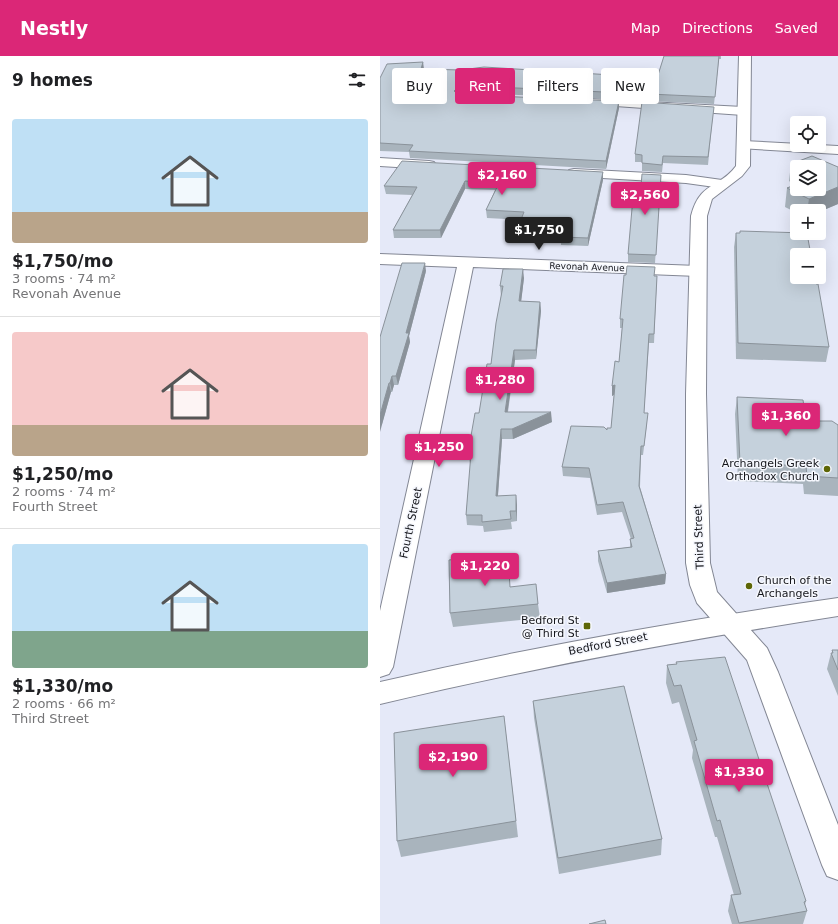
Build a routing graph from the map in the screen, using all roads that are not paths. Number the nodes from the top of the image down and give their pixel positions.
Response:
1 (745, 56) edge
2 (593, 102) edge
3 (743, 111) junction
4 (743, 145) junction
5 (838, 150) edge
6 (380, 162) edge
7 (443, 166) edge
8 (561, 172) edge
9 (722, 184) junction
10 (380, 258) edge
11 (466, 262) junction
12 (698, 271) junction
13 (838, 607) edge
14 (730, 622) junction
15 (380, 667) edge
16 (380, 693) edge
17 (838, 864) edge

1 - 3 street, Third Street
2 - 3 street
3 - 4 street, Third Street
4 - 5 street
4 - 9 street, Third Street
6 - 7 street
8 - 9 street
9 - 12 street, Third Street
10 - 11 street, Revonah Avenue
11 - 12 street, Revonah Avenue
11 - 15 street, Fourth Street
12 - 14 street, Third Street
13 - 14 street, Bedford Street
14 - 16 street, Bedford Street
14 - 17 street, Third Street

